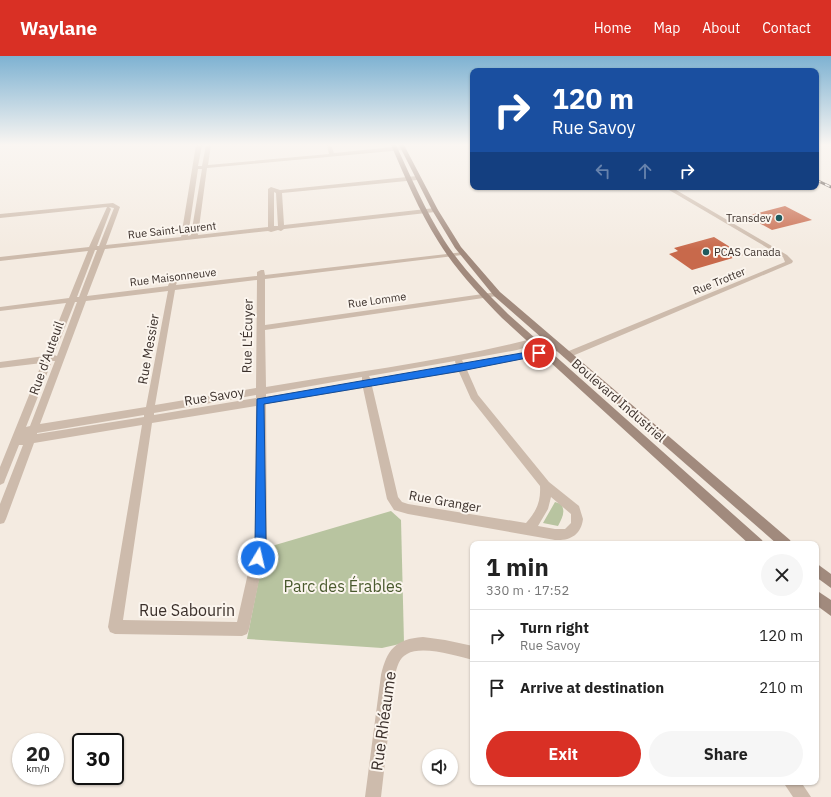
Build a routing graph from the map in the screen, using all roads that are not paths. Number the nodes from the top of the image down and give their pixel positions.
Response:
1 (194, 180) edge
2 (203, 180) edge
3 (384, 180) edge
4 (413, 180) edge
5 (335, 184) junction
6 (271, 189) junction
7 (672, 190) edge
8 (279, 192) junction
9 (430, 210) junction
10 (0, 218) edge
11 (281, 227) junction
12 (271, 228) junction
13 (194, 236) junction
14 (184, 237) junction
15 (98, 246) junction
16 (460, 250) junction
17 (448, 252) junction
18 (0, 255) edge
19 (0, 259) edge
20 (261, 275) junction
21 (172, 285) junction
22 (498, 294) junction
23 (83, 296) junction
24 (485, 296) junction
25 (73, 297) junction
26 (0, 303) edge
27 (0, 309) edge
28 (260, 328) junction
29 (547, 338) junction
30 (534, 342) junction
31 (558, 348) junction
32 (545, 352) junction
33 (567, 355) junction
34 (61, 357) junction
35 (48, 358) junction
36 (459, 363) junction
37 (0, 365) edge
38 (366, 379) junction
39 (260, 396) junction
40 (149, 415) junction
41 (34, 429) junction
42 (19, 432) junction
43 (30, 439) junction
44 (15, 442) junction
45 (0, 480) edge
46 (545, 485) junction
47 (0, 519) edge
48 (528, 529) junction
49 (755, 541) edge
50 (783, 541) edge
51 (819, 572) edge
52 (831, 582) edge
53 (819, 599) edge
54 (831, 609) edge
55 (470, 653) edge
56 (793, 785) edge
57 (373, 797) edge
58 (803, 797) edge

1 - 14 street
2 - 13 street
3 - 5 street
4 - 9 street, Boulevard Industriel
5 - 6 street
5 - 8 street
6 - 8 street
6 - 12 street
7 - 33 street, Rue Trotter
8 - 11 street
9 - 11 street, Rue Saint-Laurent
9 - 16 street, Boulevard Industriel
9 - 17 street, Boulevard Industriel
10 - 15 street, Rue d'Auteuil
11 - 12 street, Rue Saint-Laurent
12 - 13 street, Rue Saint-Laurent
13 - 14 street, Rue Saint-Laurent
14 - 15 street, Rue Saint-Laurent
15 - 18 street, Rue Saint-Laurent
15 - 19 street, Rue Saint-Laurent
15 - 23 street, Rue d'Auteuil
15 - 25 street, Rue d'Auteuil
16 - 17 street, Rue Maisonneuve
16 - 22 street, Boulevard Industriel
17 - 20 street, Rue Maisonneuve
17 - 24 street, Boulevard Industriel
20 - 21 street, Rue Maisonneuve
20 - 28 street, Rue L'Écuyer
21 - 23 street, Rue Maisonneuve
21 - 40 street, Rue Messier
22 - 24 street, Rue Lomme
22 - 29 street, Boulevard Industriel
23 - 25 street, Rue Maisonneuve
23 - 34 street, Rue d'Auteuil
24 - 28 street, Rue Lomme
24 - 30 street, Boulevard Industriel
25 - 26 street, Rue Maisonneuve
25 - 27 street, Rue Maisonneuve
25 - 35 street, Rue d'Auteuil
28 - 39 street, Rue L'Écuyer
29 - 30 street, Rue Savoy
29 - 31 street, Boulevard Industriel
30 - 32 street, Boulevard Industriel
30 - 36 street, Rue Savoy
31 - 32 street, Rue Savoy
31 - 33 street, Boulevard Industriel
32 - 36 street, Rue Savoy
32 - 49 street, Boulevard Industriel
33 - 50 street, Boulevard Industriel
34 - 35 street
34 - 41 street, Rue d'Auteuil
35 - 37 street
35 - 42 street, Rue d'Auteuil
36 - 38 street, Rue Savoy
36 - 46 street, Rue Granger
38 - 39 street, Rue Savoy
38 - 48 street, Rue Granger
39 - 40 street, Rue Savoy
39 - 40 street, Rue Sabourin
40 - 41 street, Rue Savoy
40 - 43 street, Rue Savoy
41 - 42 street, Rue Savoy
41 - 43 street, Rue d'Auteuil
42 - 44 street, Rue d'Auteuil
43 - 44 street, Rue Savoy
43 - 47 street, Rue d'Auteuil
44 - 45 street, Rue d'Auteuil
46 - 48 street
46 - 48 street, Rue Granger
51 - 52 street
53 - 54 street
55 - 57 street, Rue Rhéaume
56 - 58 street

